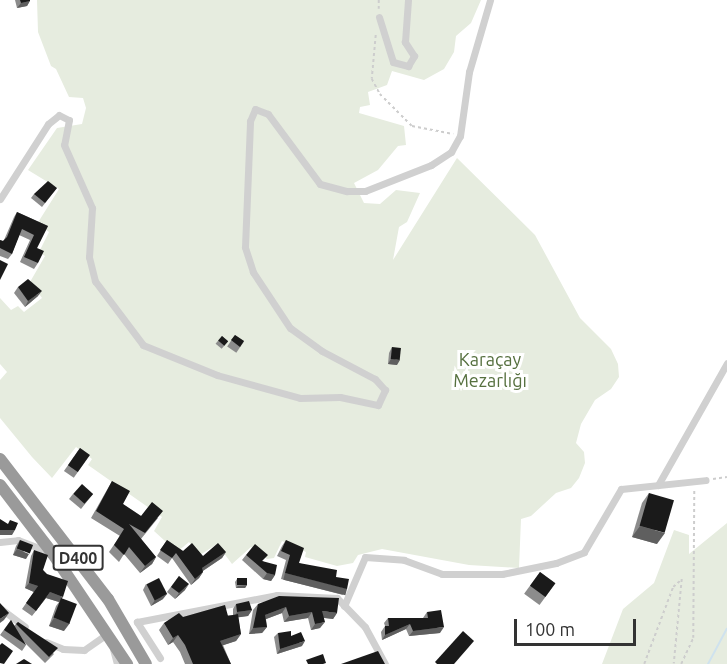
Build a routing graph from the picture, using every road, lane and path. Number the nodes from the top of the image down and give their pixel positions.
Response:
1 (379, 0) edge
2 (408, 0) edge
3 (490, 0) edge
4 (379, 17) junction
5 (460, 136) junction
6 (0, 199) edge
7 (727, 363) edge
8 (0, 459) edge
9 (727, 477) edge
10 (706, 480) joint
11 (694, 482) junction
12 (0, 485) edge
13 (658, 485) junction
14 (0, 542) edge
15 (53, 554) junction
16 (344, 606) junction
17 (0, 608) edge
18 (108, 632) junction
19 (160, 658) dead end
20 (117, 664) edge
21 (127, 664) edge
22 (146, 664) edge
23 (385, 664) edge
24 (644, 664) edge
25 (675, 664) edge
26 (681, 664) edge

1 - 4 path
2 - 4 street
3 - 5 street
4 - 5 path
5 - 6 street
7 - 13 street
8 - 22 highway, D400
9 - 10 path
10 - 11 street
11 - 13 street
11 - 26 path
12 - 15 highway, D400
13 - 16 street
14 - 15 street
15 - 18 highway, D400
16 - 19 street
16 - 23 street
17 - 18 street
18 - 20 street
18 - 21 highway, D400
24 - 25 path

